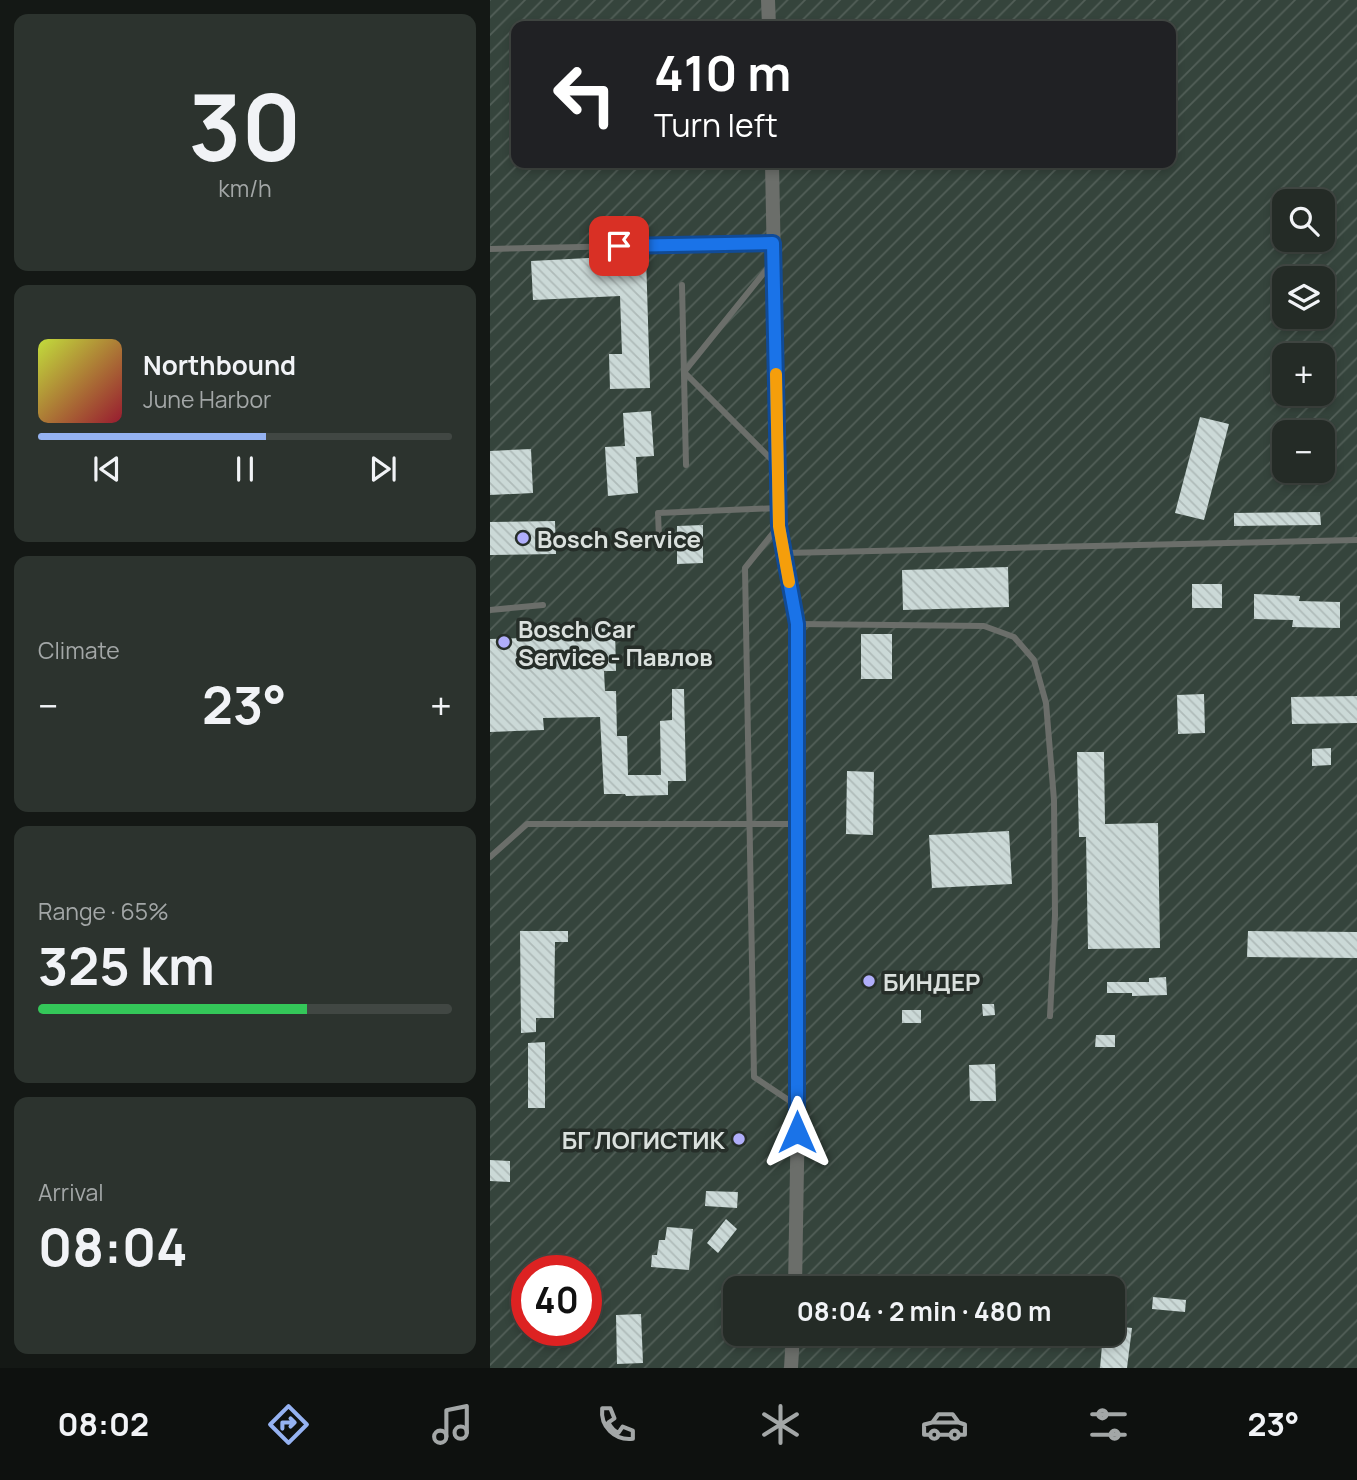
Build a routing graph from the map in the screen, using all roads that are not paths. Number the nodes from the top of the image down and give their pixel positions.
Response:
1 (768, 0) edge
2 (769, 21) edge
3 (772, 168) edge
4 (773, 243) junction
5 (490, 249) edge
6 (774, 261) junction
7 (682, 285) dead end
8 (684, 372) junction
9 (687, 465) dead end
10 (778, 467) junction
11 (779, 508) junction
12 (779, 526) junction
13 (659, 538) dead end
14 (1357, 540) edge
15 (784, 554) junction
16 (543, 606) dead end
17 (490, 610) edge
18 (797, 624) junction
19 (750, 824) junction
20 (797, 824) junction
21 (490, 857) edge
22 (1050, 1016) dead end
23 (797, 1106) junction
24 (795, 1276) edge
25 (792, 1346) edge
26 (791, 1368) edge

1 - 2 street
3 - 4 street
4 - 5 lane
4 - 6 street
6 - 8 lane
6 - 10 street
7 - 8 lane
8 - 9 lane
8 - 10 lane
10 - 11 street
11 - 12 street
11 - 13 lane
12 - 15 street
12 - 19 lane
14 - 15 lane
15 - 18 street
16 - 17 lane
18 - 20 street
18 - 22 lane
19 - 20 lane
19 - 21 lane
19 - 23 lane
20 - 23 street
23 - 24 street
25 - 26 street

